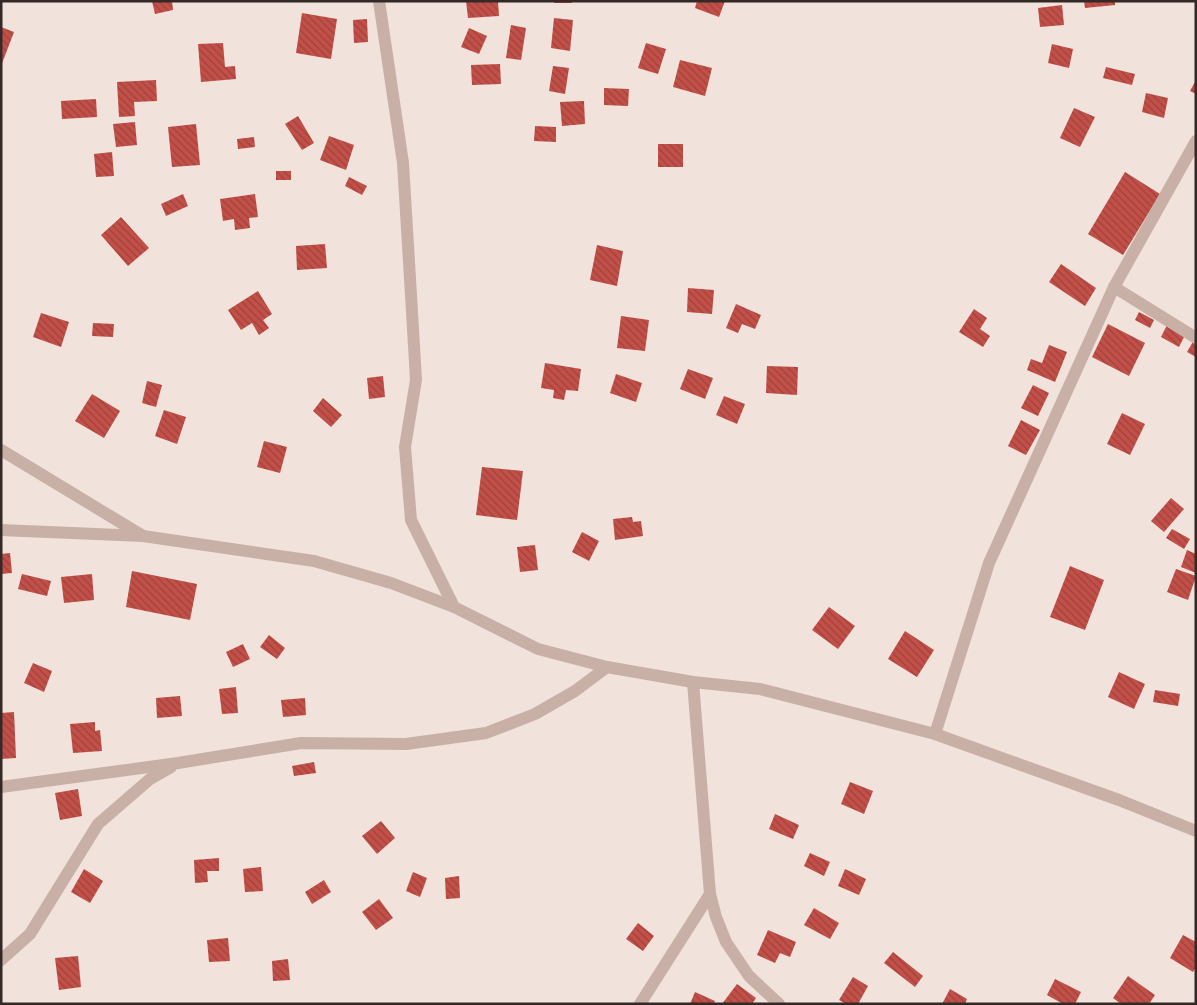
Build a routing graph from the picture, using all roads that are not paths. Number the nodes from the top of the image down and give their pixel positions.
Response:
1 (379, 1) edge
2 (1196, 141) edge
3 (1114, 287) junction
4 (1196, 338) edge
5 (1, 450) edge
6 (1, 530) edge
7 (143, 536) junction
8 (454, 607) junction
9 (607, 667) junction
10 (693, 682) junction
11 (935, 734) junction
12 (178, 763) junction
13 (1, 787) edge
14 (1196, 832) edge
15 (710, 894) junction
16 (1, 960) edge
17 (640, 1004) edge
18 (779, 1004) edge

1 - 8 street
2 - 3 street
3 - 4 street
3 - 11 street
5 - 7 street
6 - 7 street
7 - 8 street
8 - 9 street
9 - 10 street
9 - 12 street
10 - 11 street
10 - 15 street
11 - 14 street
12 - 13 street
12 - 16 street
15 - 17 street
15 - 18 street

